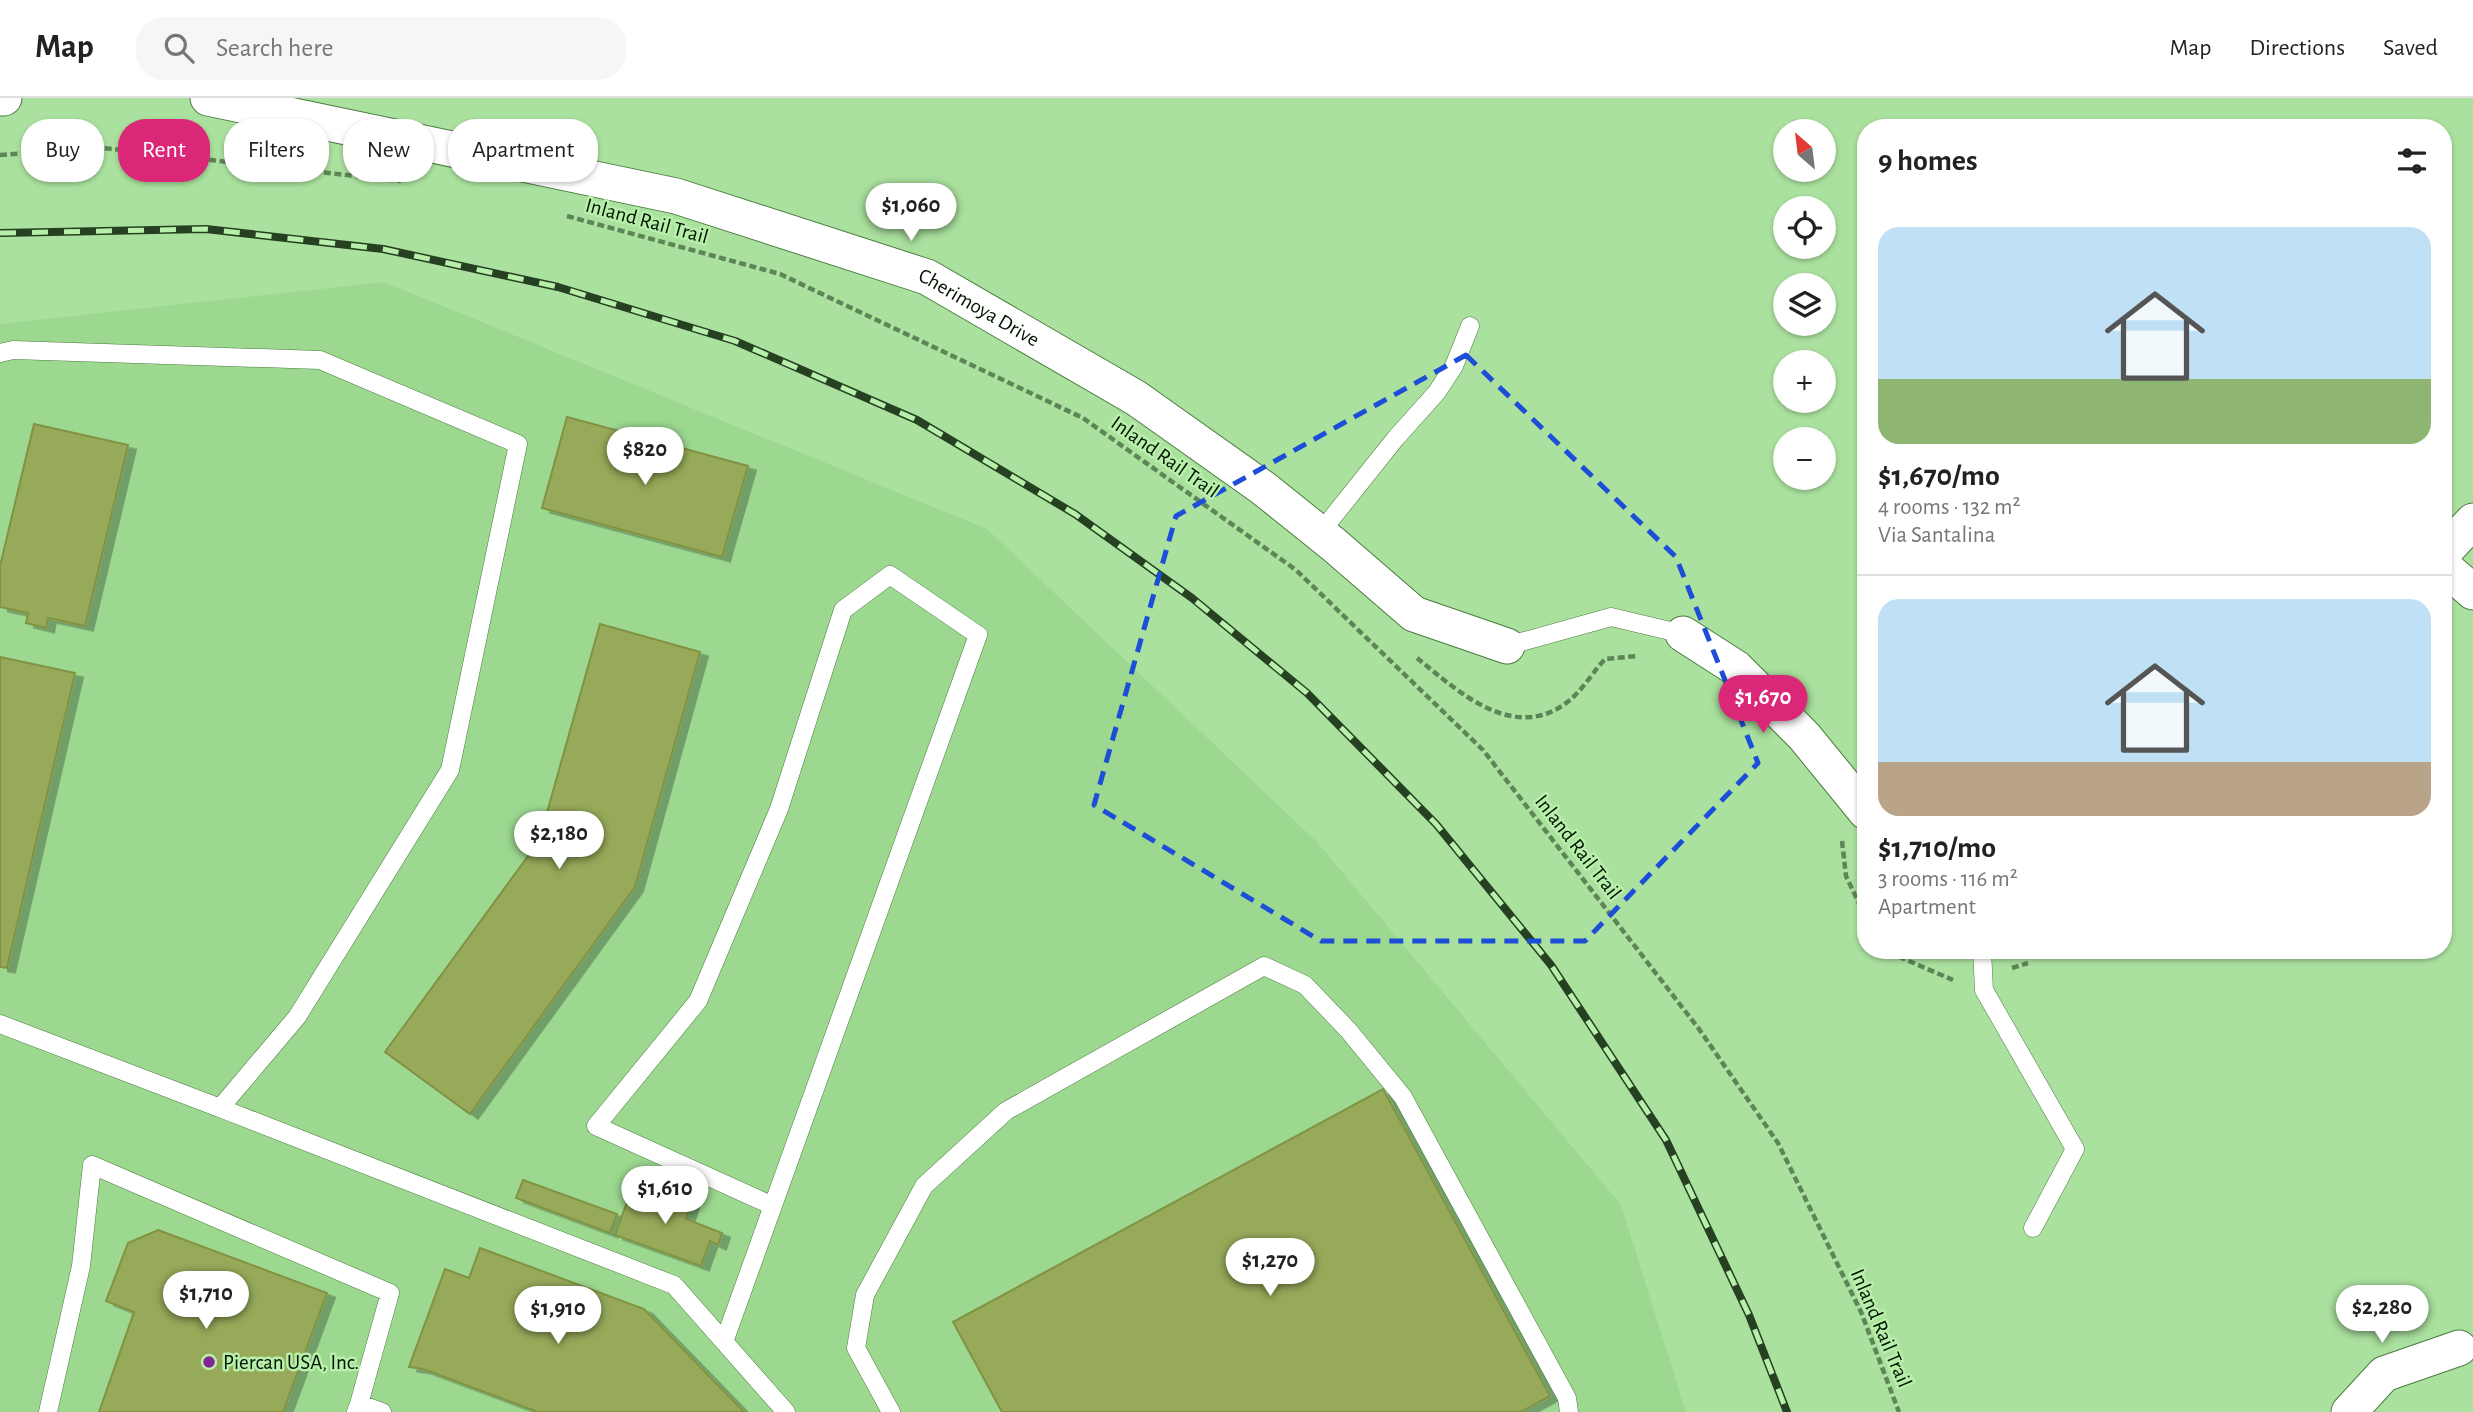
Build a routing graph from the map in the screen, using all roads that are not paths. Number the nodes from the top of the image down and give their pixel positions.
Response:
1 (208, 98) edge
2 (1470, 326) dead end
3 (0, 353) edge
4 (2473, 521) edge
5 (1320, 533) junction
6 (2452, 543) edge
7 (2452, 574) edge
8 (2473, 592) edge
9 (1683, 634) joint
10 (1507, 646) joint
11 (1857, 801) edge
12 (1982, 959) edge
13 (0, 1024) edge
14 (220, 1108) junction
15 (773, 1206) junction
16 (2033, 1228) dead end
17 (724, 1342) junction
18 (2466, 1347) edge
19 (358, 1408) edge
20 (48, 1412) edge
21 (382, 1412) edge
22 (786, 1412) edge
23 (891, 1412) edge
24 (1569, 1412) edge
25 (2349, 1412) edge

1 - 5 street, Cherimoya Drive
2 - 5 lane
3 - 14 lane
4 - 6 street
5 - 10 street, Cherimoya Drive
7 - 8 street
9 - 10 lane
9 - 11 street
12 - 16 lane
13 - 14 lane
14 - 17 lane
15 - 15 lane
15 - 17 lane
17 - 22 lane
18 - 25 street
19 - 20 lane
19 - 21 lane
23 - 24 lane

